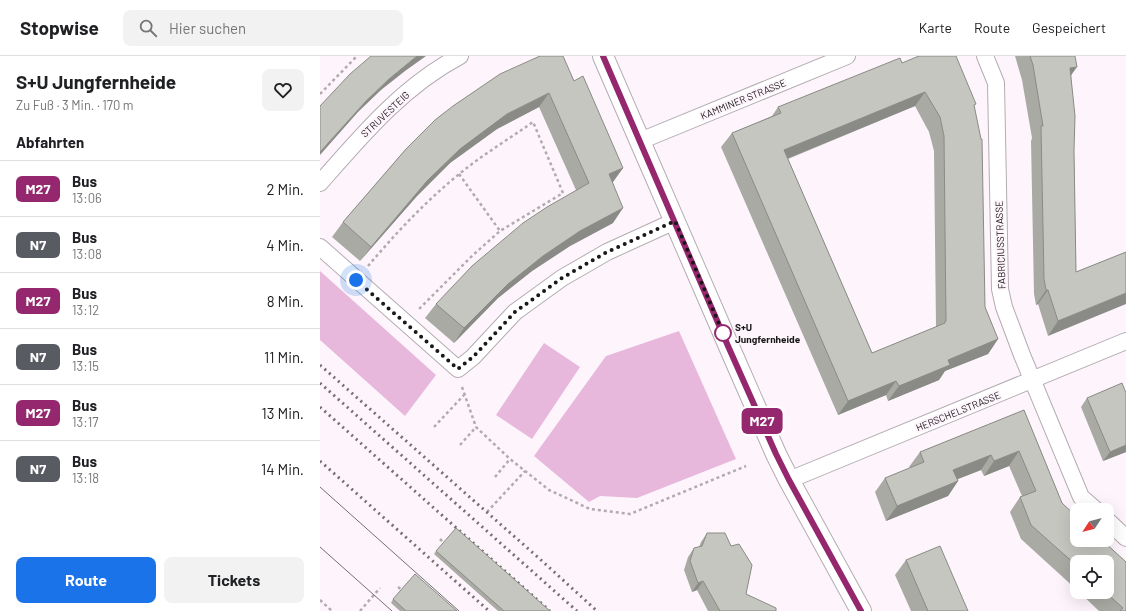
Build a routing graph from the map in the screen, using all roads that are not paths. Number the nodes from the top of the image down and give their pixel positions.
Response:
1 (460, 56) edge
2 (603, 56) edge
3 (847, 56) edge
4 (985, 56) edge
5 (640, 141) junction
6 (320, 183) edge
7 (675, 221) junction
8 (320, 247) edge
9 (1126, 341) edge
10 (1032, 380) junction
11 (789, 480) junction
12 (1088, 503) edge
13 (1114, 527) edge
14 (1126, 538) edge
15 (861, 611) edge

1 - 6 street, STRUVESTEIG
2 - 5 street
3 - 5 street, KAMMINER STRASSE
4 - 10 street, FABRICIUSSTRASSE
5 - 7 street
7 - 8 street
7 - 11 street
9 - 10 street, HERSCHELSTRASSE
10 - 11 street, HERSCHELSTRASSE
10 - 12 street, FABRICIUSSTRASSE
11 - 15 street
13 - 14 street

